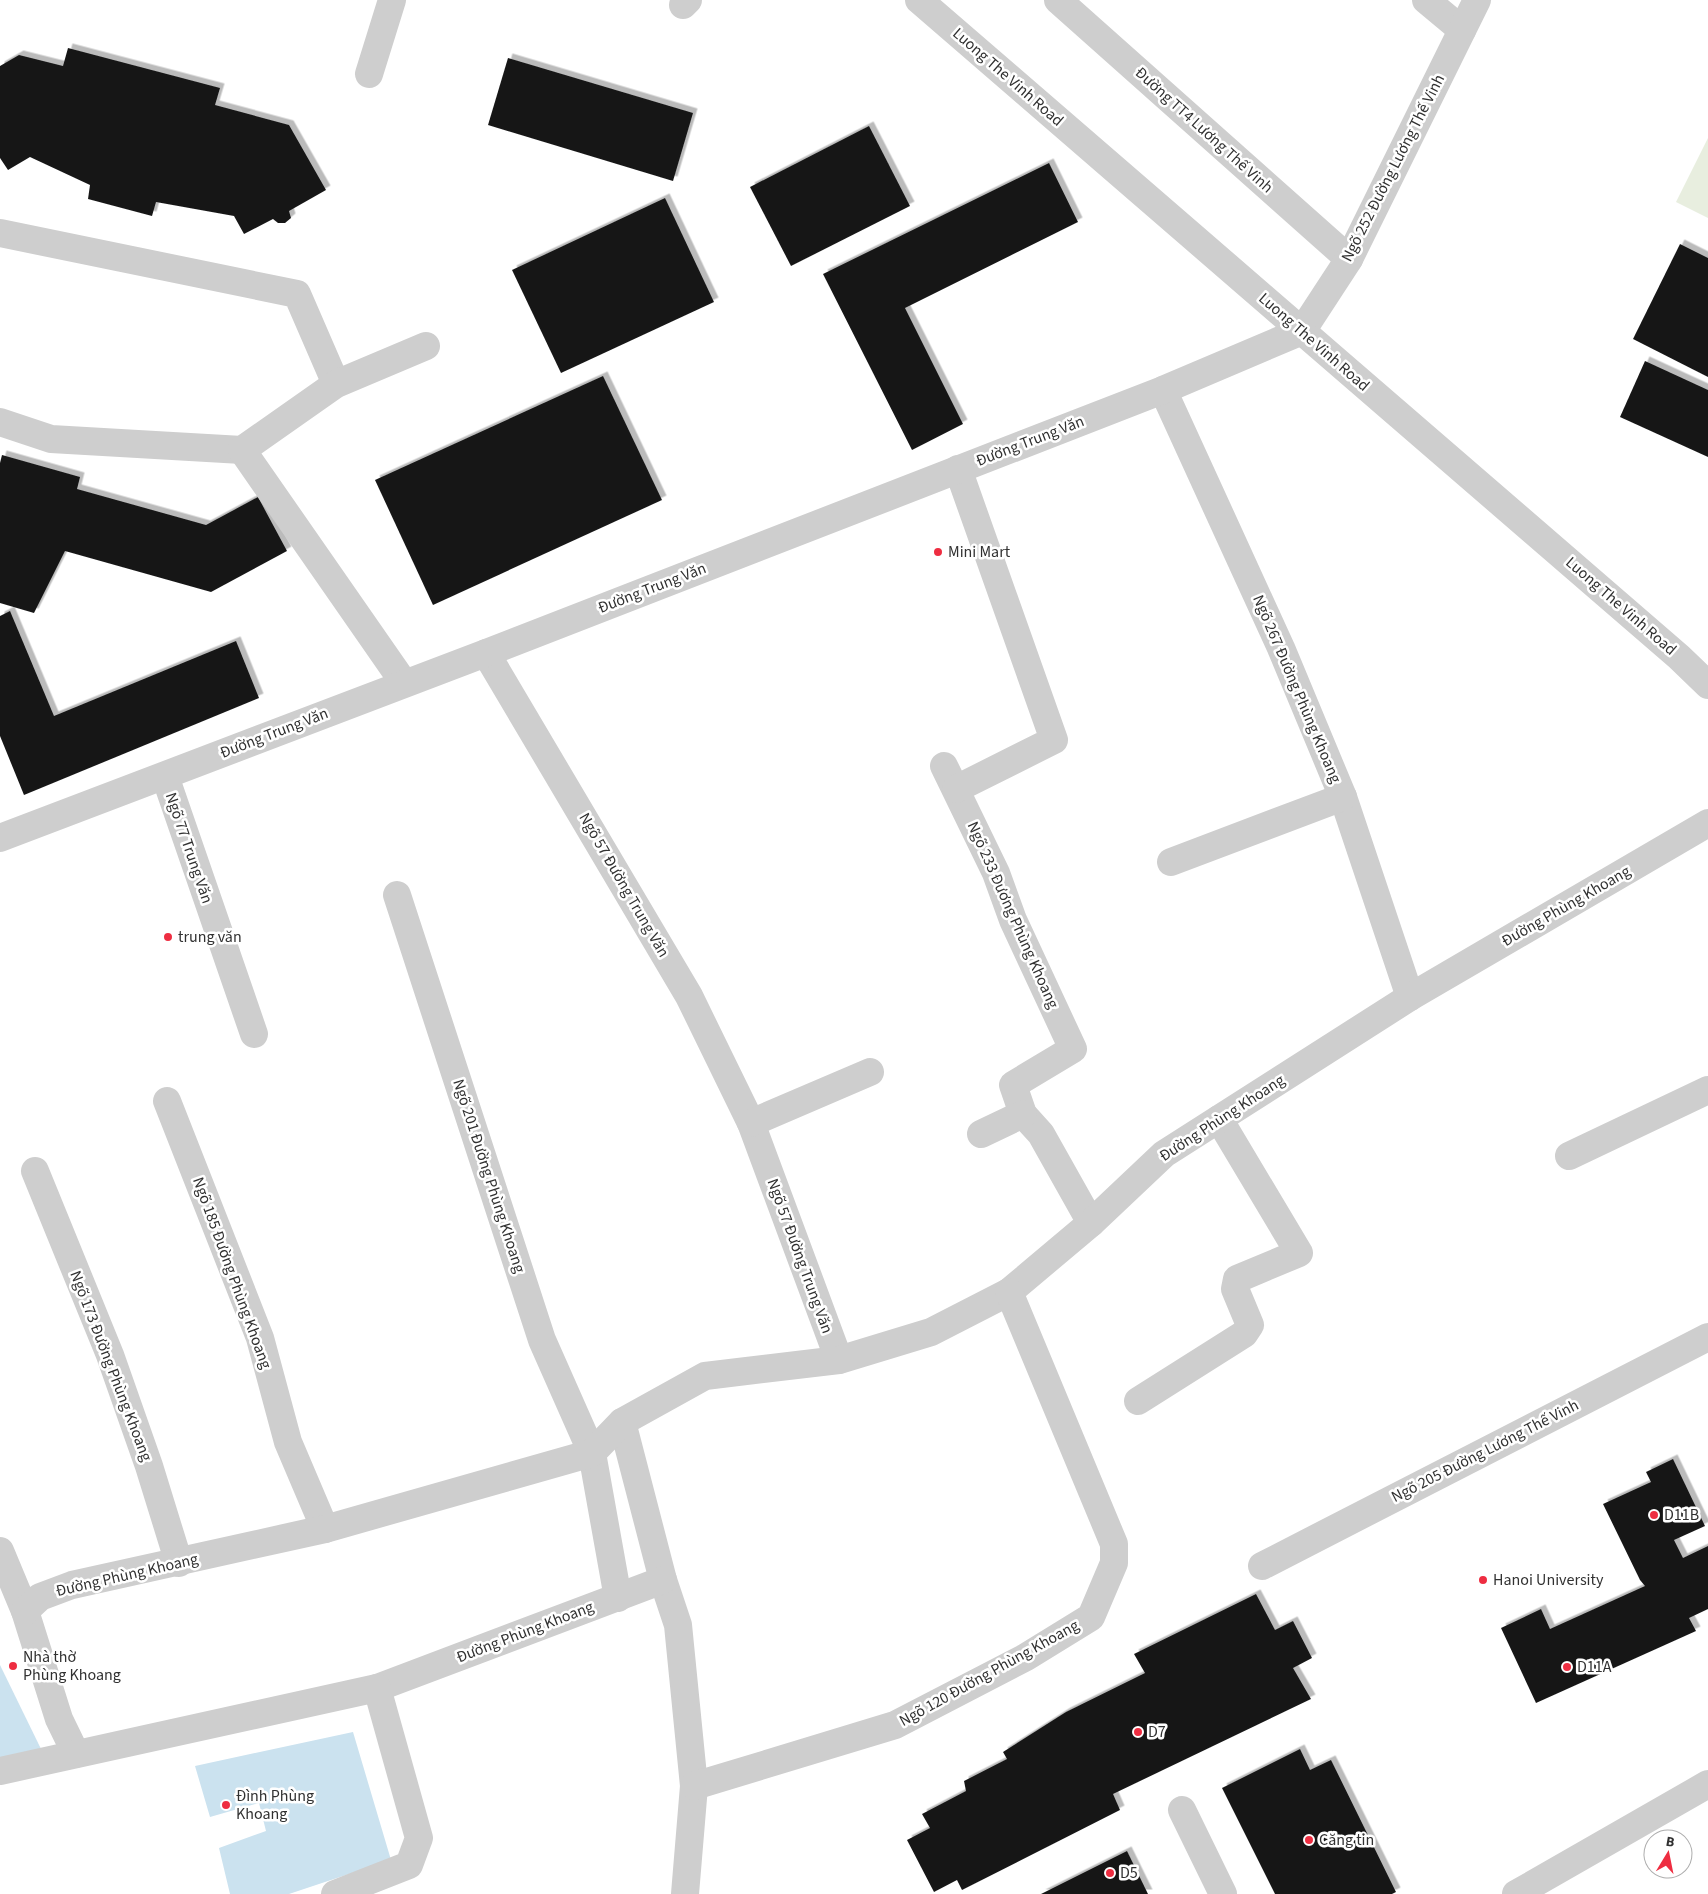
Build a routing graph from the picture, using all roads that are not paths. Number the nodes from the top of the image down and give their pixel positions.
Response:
1 (392, 0) edge
2 (919, 0) edge
3 (1058, 0) edge
4 (1426, 0) edge
5 (1476, 0) edge
6 (1462, 30) junction
7 (370, 74) dead end
8 (0, 233) edge
9 (1349, 259) junction
10 (1302, 331) junction
11 (426, 346) dead end
12 (336, 384) junction
13 (1163, 390) junction
14 (0, 422) edge
15 (242, 450) junction
16 (958, 469) junction
17 (486, 653) junction
18 (404, 684) junction
19 (1708, 685) edge
20 (164, 776) junction
21 (1344, 797) junction
22 (1708, 824) edge
23 (0, 838) edge
24 (1171, 862) dead end
25 (397, 895) dead end
26 (1410, 997) junction
27 (254, 1034) dead end
28 (870, 1072) dead end
29 (1708, 1090) edge
30 (167, 1101) dead end
31 (1023, 1114) junction
32 (1219, 1119) junction
33 (751, 1123) junction
34 (981, 1134) dead end
35 (1569, 1156) dead end
36 (35, 1171) dead end
37 (1090, 1224) junction
38 (1010, 1292) junction
39 (1708, 1337) edge
40 (839, 1360) junction
41 (1138, 1401) dead end
42 (622, 1422) junction
43 (592, 1453) junction
44 (325, 1529) junction
45 (0, 1551) edge
46 (179, 1563) junction
47 (1262, 1566) dead end
48 (663, 1580) junction
49 (618, 1598) junction
50 (25, 1611) junction
51 (377, 1688) junction
52 (76, 1754) junction
53 (0, 1771) edge
54 (1708, 1784) edge
55 (694, 1786) junction
56 (1182, 1810) dead end
57 (345, 1892) edge
58 (685, 1894) edge
59 (1223, 1894) edge
60 (1516, 1894) edge

1 - 7 street
2 - 10 street, Luong The Vinh Road
3 - 9 street, Đường TT4 Lương Thế Vinh
4 - 6 street
5 - 6 street, Ngõ 252 Đường Lương Thế Vinh
6 - 9 street, Ngõ 252 Đường Lương Thế Vinh
8 - 12 street
9 - 10 street, Ngõ 252 Đường Lương Thế Vinh
10 - 13 street, Đường Trung Văn
10 - 19 street, Luong The Vinh Road
11 - 12 street
12 - 15 street
13 - 16 street, Đường Trung Văn
13 - 21 street, Ngõ 267 Đường Phùng Khoang
14 - 15 street
15 - 18 street
16 - 17 street, Đường Trung Văn
16 - 31 street, Ngõ 233 Đương Phùng Khoang
17 - 18 street, Đường Trung Văn
17 - 33 street, Ngõ 57 Đường Trung Văn
18 - 20 street, Đường Trung Văn
20 - 23 street, Đường Trung Văn
20 - 27 street, Ngõ 77 Trung Văn
21 - 24 street
21 - 26 street, Ngõ 267 Đường Phùng Khoang
22 - 26 street, Đường Phùng Khoang
25 - 43 street, Ngõ 201 Đường Phùng Khoang
26 - 32 street, Đường Phùng Khoang
28 - 33 street
29 - 35 street
30 - 44 street, Ngõ 185 Đường Phùng Khoang
31 - 34 street
31 - 37 street, Ngõ 233 Đương Phùng Khoang
32 - 37 street, Đường Phùng Khoang
32 - 41 street
33 - 40 street, Ngõ 57 Đường Trung Văn
36 - 46 street, Ngõ 173 Đường Phùng Khoang
37 - 38 street, Đường Phùng Khoang
38 - 40 street, Đường Phùng Khoang
38 - 55 street, Ngõ 120 Đường Phùng Khoang
39 - 47 street, Ngõ 205 Đường Lương Thế Vinh
40 - 42 street, Đường Phùng Khoang
42 - 43 street, Đường Phùng Khoang
42 - 48 street
43 - 44 street, Đường Phùng Khoang
43 - 49 street
44 - 46 street, Đường Phùng Khoang
45 - 50 street
46 - 50 street, Đường Phùng Khoang
48 - 49 street, Đường Phùng Khoang
48 - 55 street
49 - 51 street, Đường Phùng Khoang
50 - 52 street
51 - 52 street, Đường Phùng Khoang
51 - 57 street
52 - 53 street, Đường Phùng Khoang
54 - 60 street
55 - 58 street
56 - 59 street

